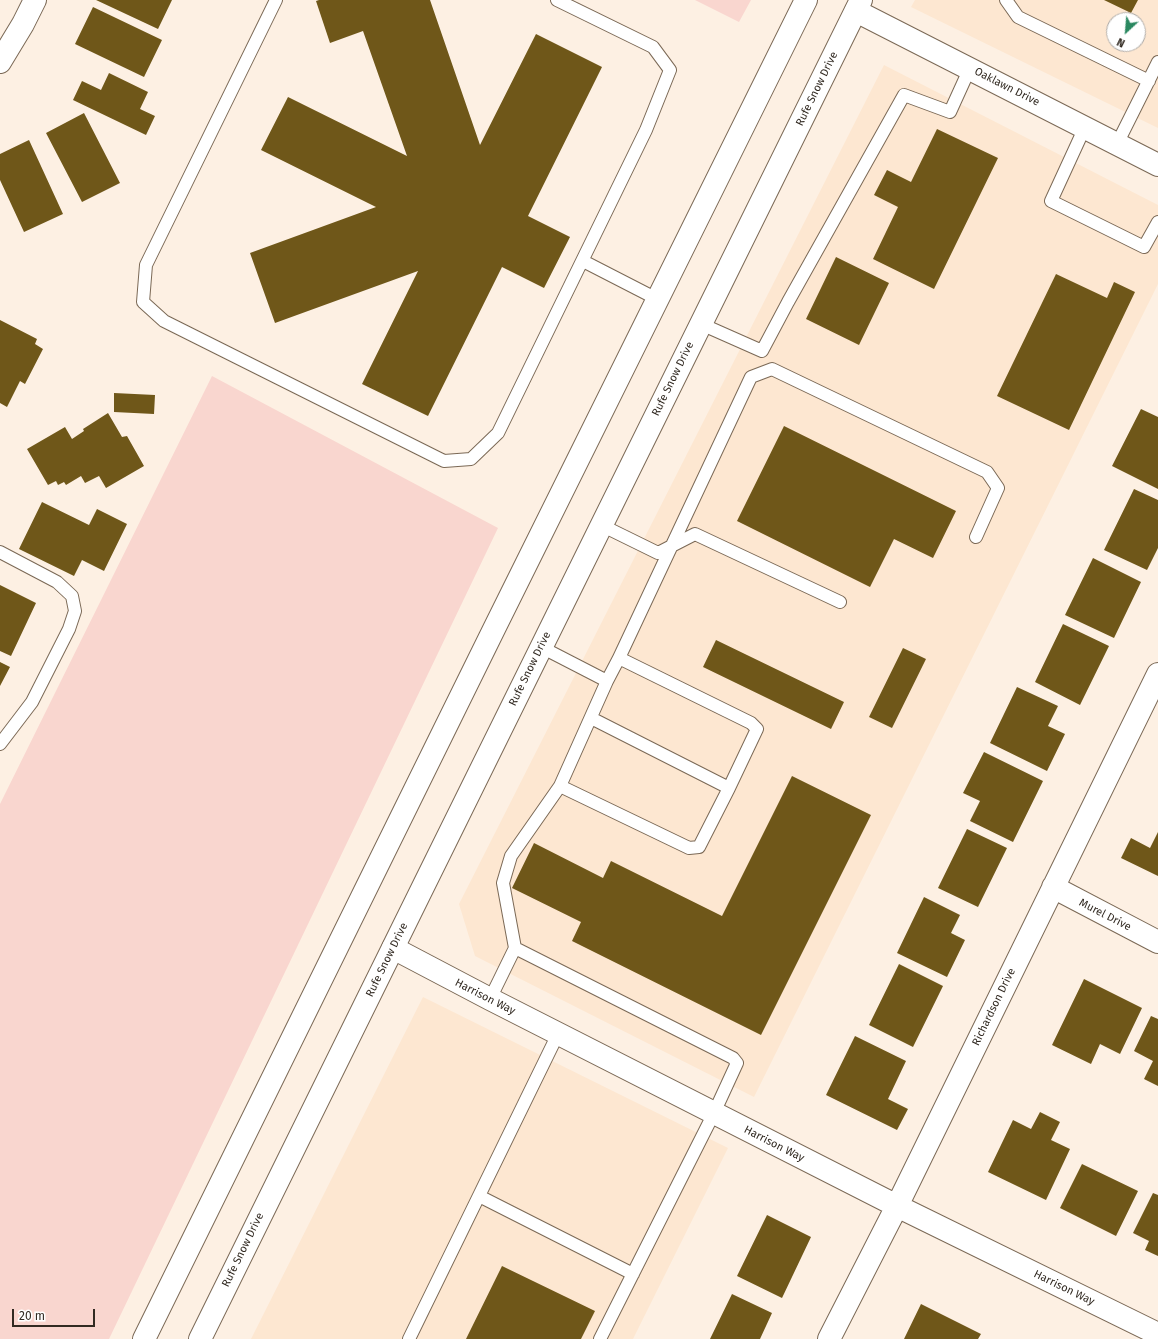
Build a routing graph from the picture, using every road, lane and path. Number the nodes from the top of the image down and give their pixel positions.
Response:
1 (35, 0) edge
2 (276, 0) edge
3 (556, 0) edge
4 (806, 0) edge
5 (1006, 0) edge
6 (859, 5) edge
7 (0, 62) edge
8 (1158, 62) edge
9 (970, 68) junction
10 (1149, 81) junction
11 (1085, 127) junction
12 (1117, 144) junction
13 (1158, 164) edge
14 (1158, 222) edge
15 (583, 261) junction
16 (657, 300) junction
17 (700, 324) junction
18 (601, 525) junction
19 (976, 537) dead end
20 (672, 546) junction
21 (0, 552) edge
22 (840, 602) dead end
23 (541, 647) junction
24 (619, 658) junction
25 (1158, 674) edge
26 (607, 681) junction
27 (591, 718) junction
28 (0, 744) edge
29 (560, 786) junction
30 (729, 788) junction
31 (1052, 887) junction
32 (1158, 942) edge
33 (393, 948) junction
34 (515, 948) junction
35 (490, 999) junction
36 (558, 1034) junction
37 (714, 1113) junction
38 (479, 1196) junction
39 (896, 1206) junction
40 (633, 1274) junction
41 (1158, 1334) edge
42 (144, 1339) edge
43 (200, 1339) edge
44 (409, 1339) edge
45 (600, 1339) edge
46 (829, 1339) edge

1 - 7 main road
2 - 15 lane
3 - 15 lane
4 - 16 main road
5 - 10 lane
6 - 9 main road, Oaklawn Drive
6 - 17 main road, Rufe Snow Drive
8 - 10 lane
9 - 11 main road, Oaklawn Drive
9 - 17 lane
10 - 12 lane
11 - 12 main road, Oaklawn Drive
11 - 14 lane
12 - 13 main road, Oaklawn Drive
15 - 16 lane
16 - 42 main road
17 - 18 main road, Rufe Snow Drive
18 - 20 lane
18 - 23 main road, Rufe Snow Drive
19 - 20 lane
20 - 22 lane
20 - 24 lane
21 - 28 lane
23 - 26 lane
23 - 33 main road, Rufe Snow Drive
24 - 26 lane
24 - 30 lane
25 - 31 main road, Richardson Drive
26 - 27 lane
27 - 29 lane
27 - 30 lane
29 - 30 lane
29 - 34 lane
31 - 32 main road, Murel Drive
31 - 39 main road, Richardson Drive
33 - 35 main road, Harrison Way
33 - 43 main road, Rufe Snow Drive
34 - 35 lane
34 - 37 lane
35 - 36 main road, Harrison Way
36 - 37 main road, Harrison Way
36 - 38 lane
37 - 39 main road, Harrison Way
37 - 40 lane
38 - 40 lane
38 - 44 lane
39 - 41 main road, Harrison Way
39 - 46 main road, Richardson Drive
40 - 45 lane

